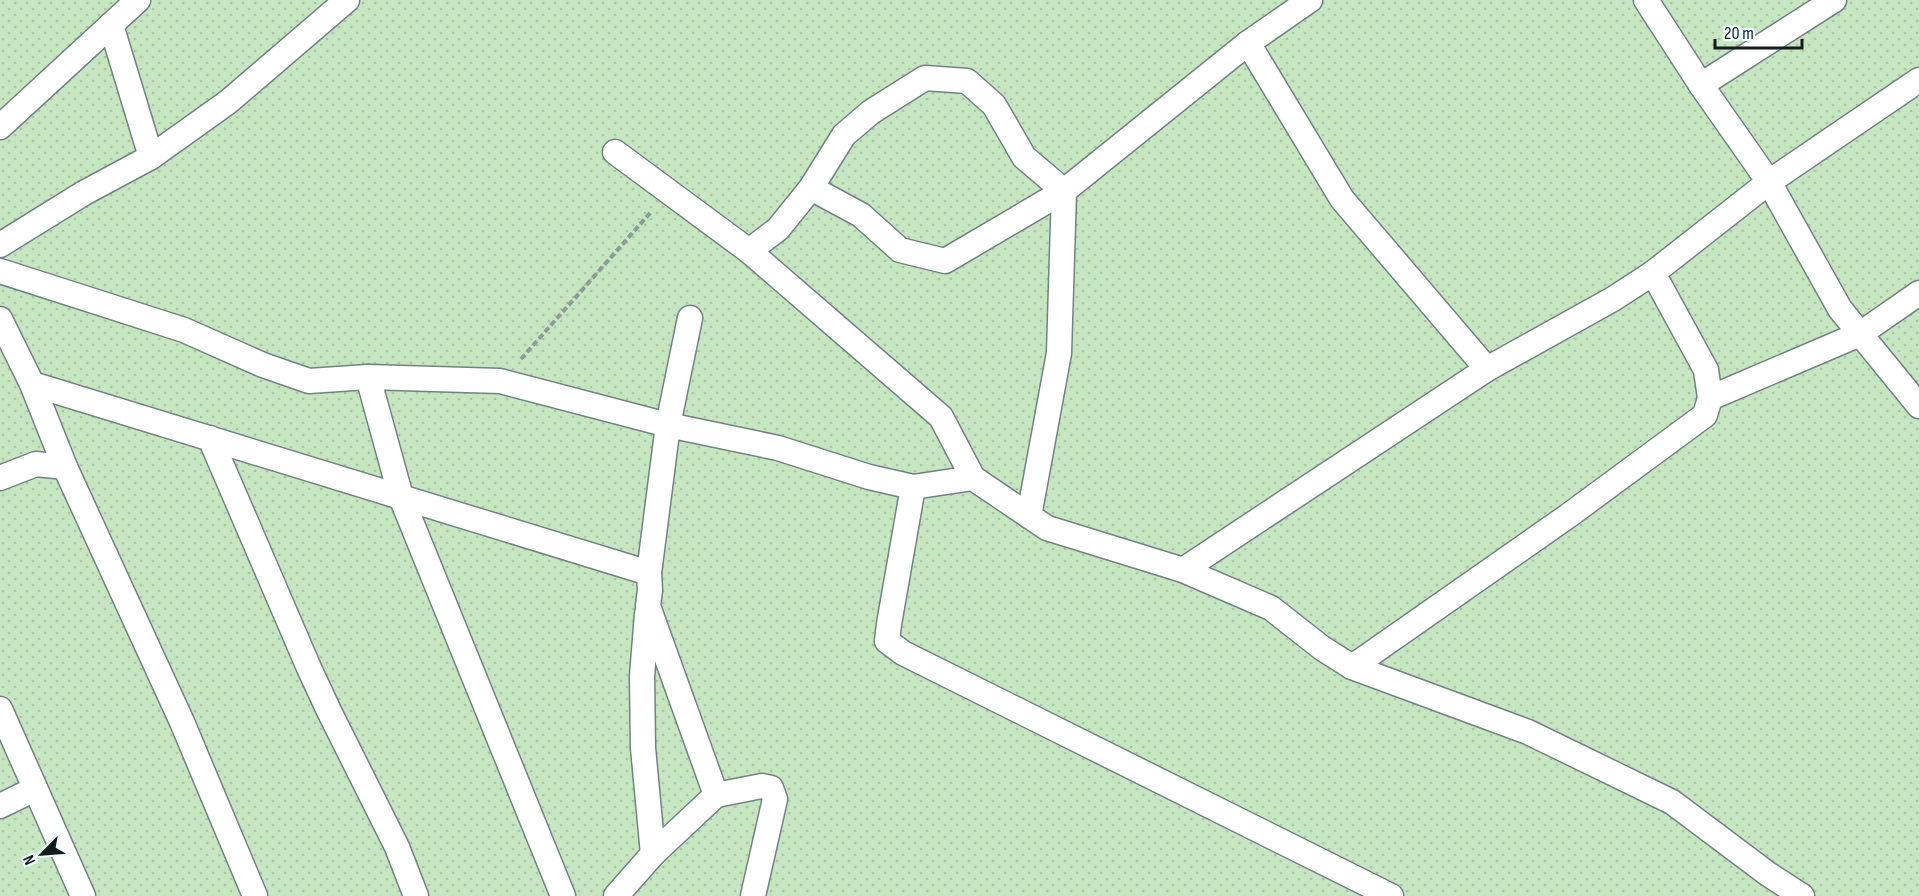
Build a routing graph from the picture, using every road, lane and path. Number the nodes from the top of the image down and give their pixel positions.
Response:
1 (138, 0) edge
2 (347, 0) edge
3 (1310, 0) edge
4 (1647, 0) edge
5 (1834, 0) edge
6 (111, 25) junction
7 (1248, 43) junction
8 (1919, 80) edge
9 (1701, 86) junction
10 (0, 127) edge
11 (615, 152) dead end
12 (151, 157) junction
13 (1769, 182) junction
14 (811, 188) junction
15 (670, 191) junction
16 (1064, 191) junction
17 (0, 245) edge
18 (749, 251) junction
19 (0, 271) edge
20 (1653, 273) junction
21 (1919, 293) edge
22 (690, 318) dead end
23 (0, 319) edge
24 (1860, 334) junction
25 (1487, 369) junction
26 (368, 377) junction
27 (500, 381) junction
28 (32, 384) junction
29 (1710, 398) junction
30 (1919, 406) edge
31 (668, 425) junction
32 (210, 438) junction
33 (66, 467) junction
34 (973, 477) junction
35 (0, 478) edge
36 (913, 487) junction
37 (400, 497) junction
38 (1029, 516) junction
39 (1183, 570) junction
40 (649, 573) junction
41 (648, 606) junction
42 (1352, 667) junction
43 (0, 709) edge
44 (35, 789) junction
45 (716, 795) junction
46 (0, 806) edge
47 (653, 854) junction
48 (83, 896) edge
49 (255, 896) edge
50 (416, 896) edge
51 (563, 896) edge
52 (616, 896) edge
53 (753, 896) edge
54 (1391, 896) edge
55 (1802, 896) edge

1 - 6 street
2 - 12 street
3 - 7 street
4 - 9 street
5 - 9 street
6 - 10 street
6 - 12 street
7 - 16 street
7 - 25 street
8 - 13 street
9 - 13 street
11 - 15 street
12 - 17 street
13 - 20 street
13 - 24 street
14 - 16 street
14 - 16 street
14 - 18 street
15 - 18 street
15 - 27 path
16 - 38 street
18 - 34 street
19 - 26 street
20 - 25 street
20 - 29 street
21 - 24 street
22 - 31 street
23 - 28 street
24 - 29 street
24 - 30 street
25 - 39 street
26 - 27 street
26 - 37 street
27 - 31 street
28 - 32 street
28 - 33 street
29 - 42 street
31 - 36 street
31 - 40 street
32 - 37 street
32 - 50 street
33 - 35 street
33 - 49 street
34 - 36 street
34 - 38 street
36 - 54 street
37 - 40 street
37 - 51 street
38 - 39 street
39 - 42 street
40 - 41 street
41 - 45 street
41 - 47 street
42 - 55 street
43 - 44 street
44 - 46 street
44 - 48 street
45 - 47 street
45 - 53 street
47 - 52 street

